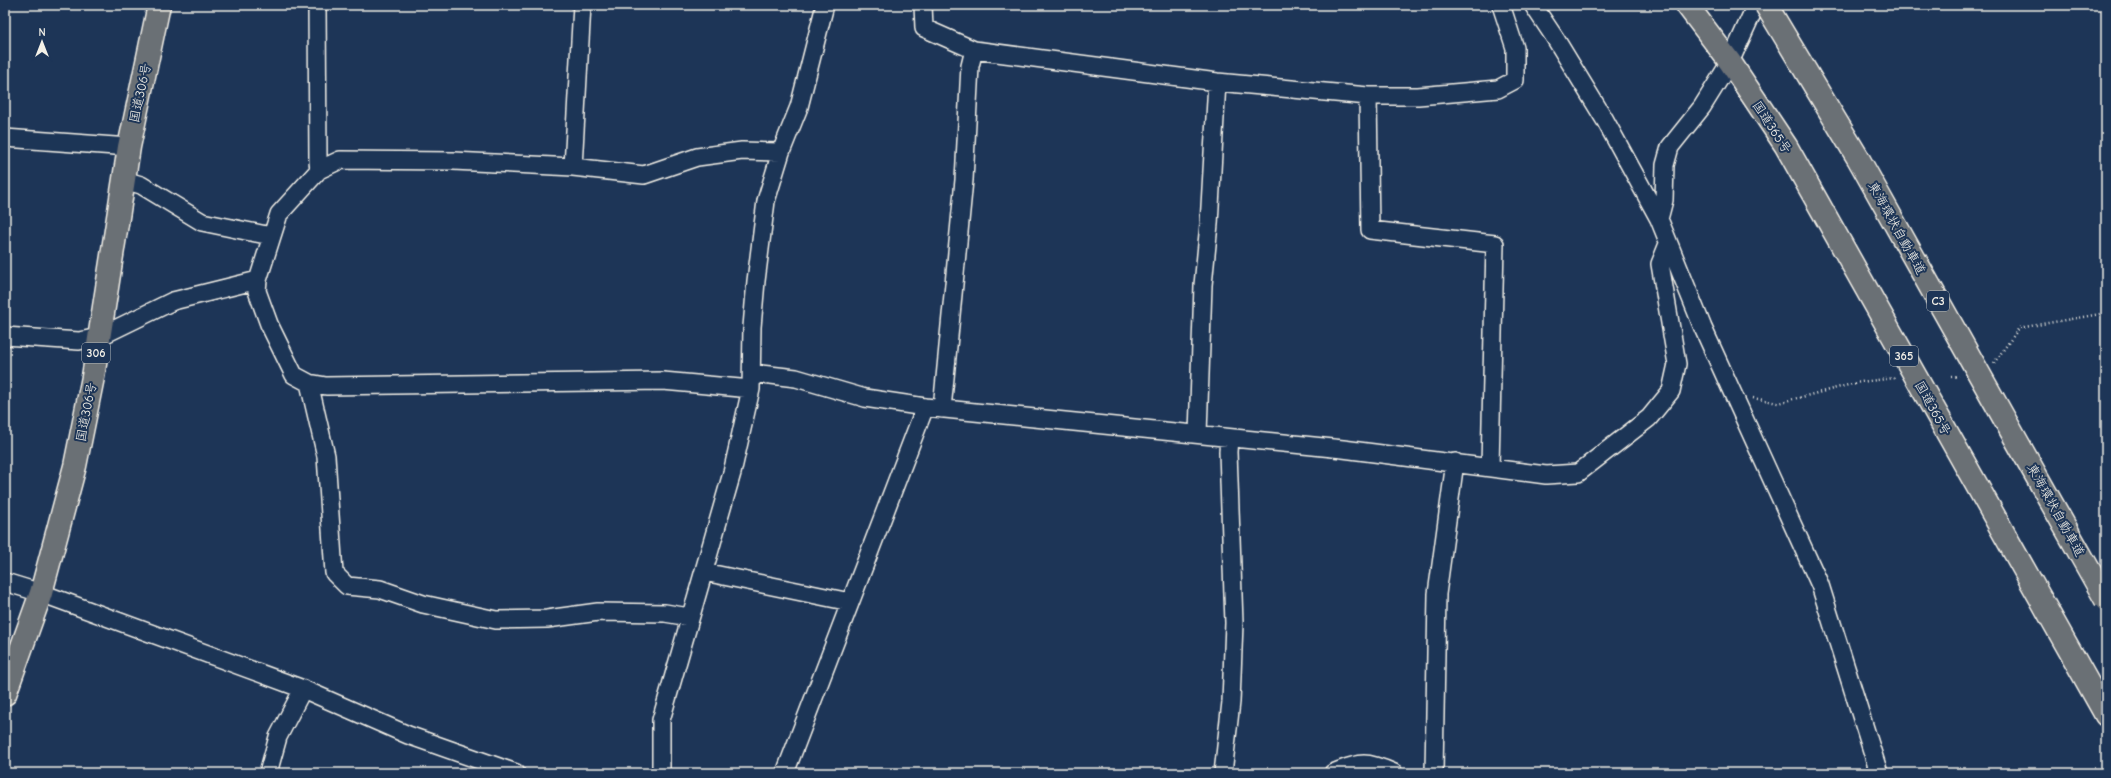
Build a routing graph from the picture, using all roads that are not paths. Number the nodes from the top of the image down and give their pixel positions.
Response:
1 (159, 5) edge
2 (317, 5) edge
3 (582, 5) edge
4 (825, 5) edge
5 (923, 5) edge
6 (1501, 5) edge
7 (1533, 5) edge
8 (1687, 5) edge
9 (1756, 5) edge
10 (1766, 5) edge
11 (974, 50) junction
12 (1730, 62) junction
13 (1217, 82) junction
14 (1368, 96) junction
15 (5, 138) edge
16 (129, 147) junction
17 (781, 152) junction
18 (573, 167) junction
19 (319, 170) junction
20 (124, 180) junction
21 (1659, 219) junction
22 (271, 236) junction
23 (1668, 244) junction
24 (258, 280) junction
25 (5, 336) edge
26 (99, 337) junction
27 (752, 381) junction
28 (309, 383) junction
29 (925, 407) junction
30 (942, 409) junction
31 (1198, 434) junction
32 (1229, 438) junction
33 (1455, 462) junction
34 (1490, 467) junction
35 (704, 572) junction
36 (5, 582) edge
37 (41, 593) junction
38 (2106, 600) edge
39 (850, 602) junction
40 (689, 617) junction
41 (303, 689) junction
42 (5, 694) edge
43 (2106, 715) edge
44 (268, 773) edge
45 (516, 773) edge
46 (661, 773) edge
47 (786, 773) edge
48 (1223, 773) edge
49 (1333, 773) edge
50 (1394, 773) edge
51 (1434, 773) edge
52 (1879, 773) edge

1 - 16 highway, 国道306号 / 306
2 - 19 street
3 - 18 street
4 - 17 street
5 - 11 street
6 - 14 street
7 - 21 street
8 - 12 highway, 国道365号 / 365
9 - 12 street
10 - 38 highway, 東海環状自動車道 / C3, bridge
11 - 13 street
11 - 30 street
12 - 21 street
12 - 43 highway, 国道365号 / 365
13 - 14 street
13 - 31 street
14 - 34 street
15 - 16 street
16 - 20 highway, 国道306号 / 306
17 - 18 street
17 - 27 street
18 - 19 street
19 - 22 street
20 - 22 street
20 - 26 highway, 国道306号 / 306
21 - 23 street
22 - 24 street
23 - 34 street
23 - 52 street
24 - 26 street
24 - 28 street
25 - 26 street
26 - 37 highway, 国道306号 / 306
27 - 28 street
27 - 29 street
27 - 35 street
28 - 40 street
29 - 30 street
29 - 39 street
30 - 31 street
31 - 32 street
32 - 33 street
32 - 48 street
33 - 34 street
33 - 51 street
35 - 39 street
35 - 40 street
36 - 37 street
37 - 41 street
37 - 42 highway, 国道306号 / 306
39 - 47 street
40 - 46 street
41 - 44 street
41 - 45 street
49 - 50 street

